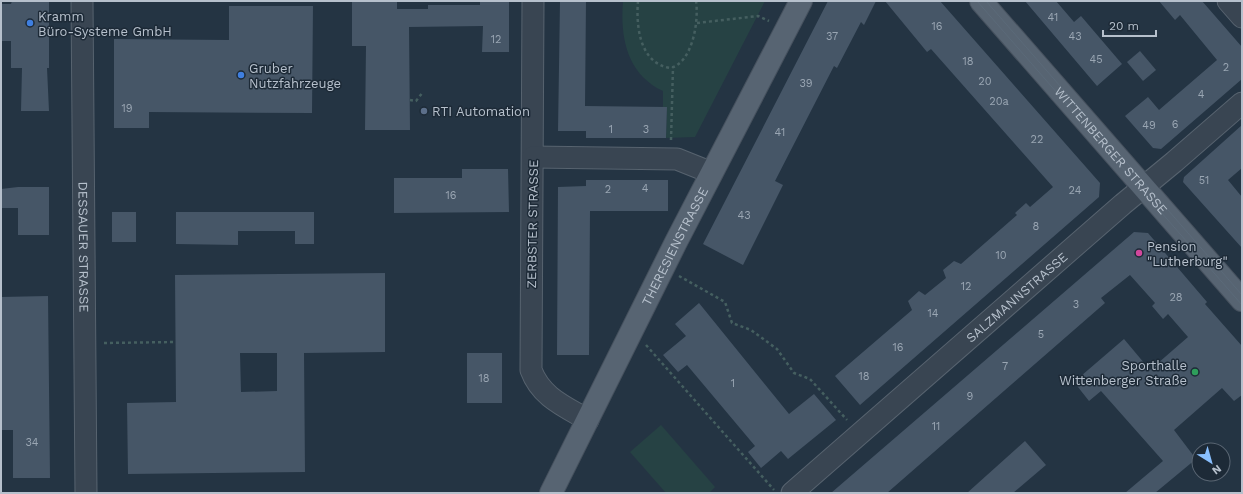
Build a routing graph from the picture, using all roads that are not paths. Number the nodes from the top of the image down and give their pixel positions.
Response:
1 (82, 1) edge
2 (533, 1) edge
3 (801, 1) edge
4 (981, 1) edge
5 (1228, 1) edge
6 (1242, 17) edge
7 (1242, 102) edge
8 (533, 158) junction
9 (712, 173) junction
10 (1144, 187) junction
11 (1242, 300) edge
12 (588, 420) junction
13 (86, 493) edge
14 (551, 493) edge
15 (792, 493) edge

1 - 13 street, DESSAUER STRASSE
2 - 8 street, ZERBSTER STRASSE
3 - 9 main road, THERESIENSTRASSE
4 - 10 main road, WITTENBERGER STRASSE
5 - 6 street
7 - 10 street, SALZMANNSTRASSE
8 - 9 street
8 - 12 street, ZERBSTER STRASSE
9 - 12 main road, THERESIENSTRASSE
10 - 11 main road, WITTENBERGER STRASSE
10 - 15 street, SALZMANNSTRASSE
12 - 14 main road, THERESIENSTRASSE

